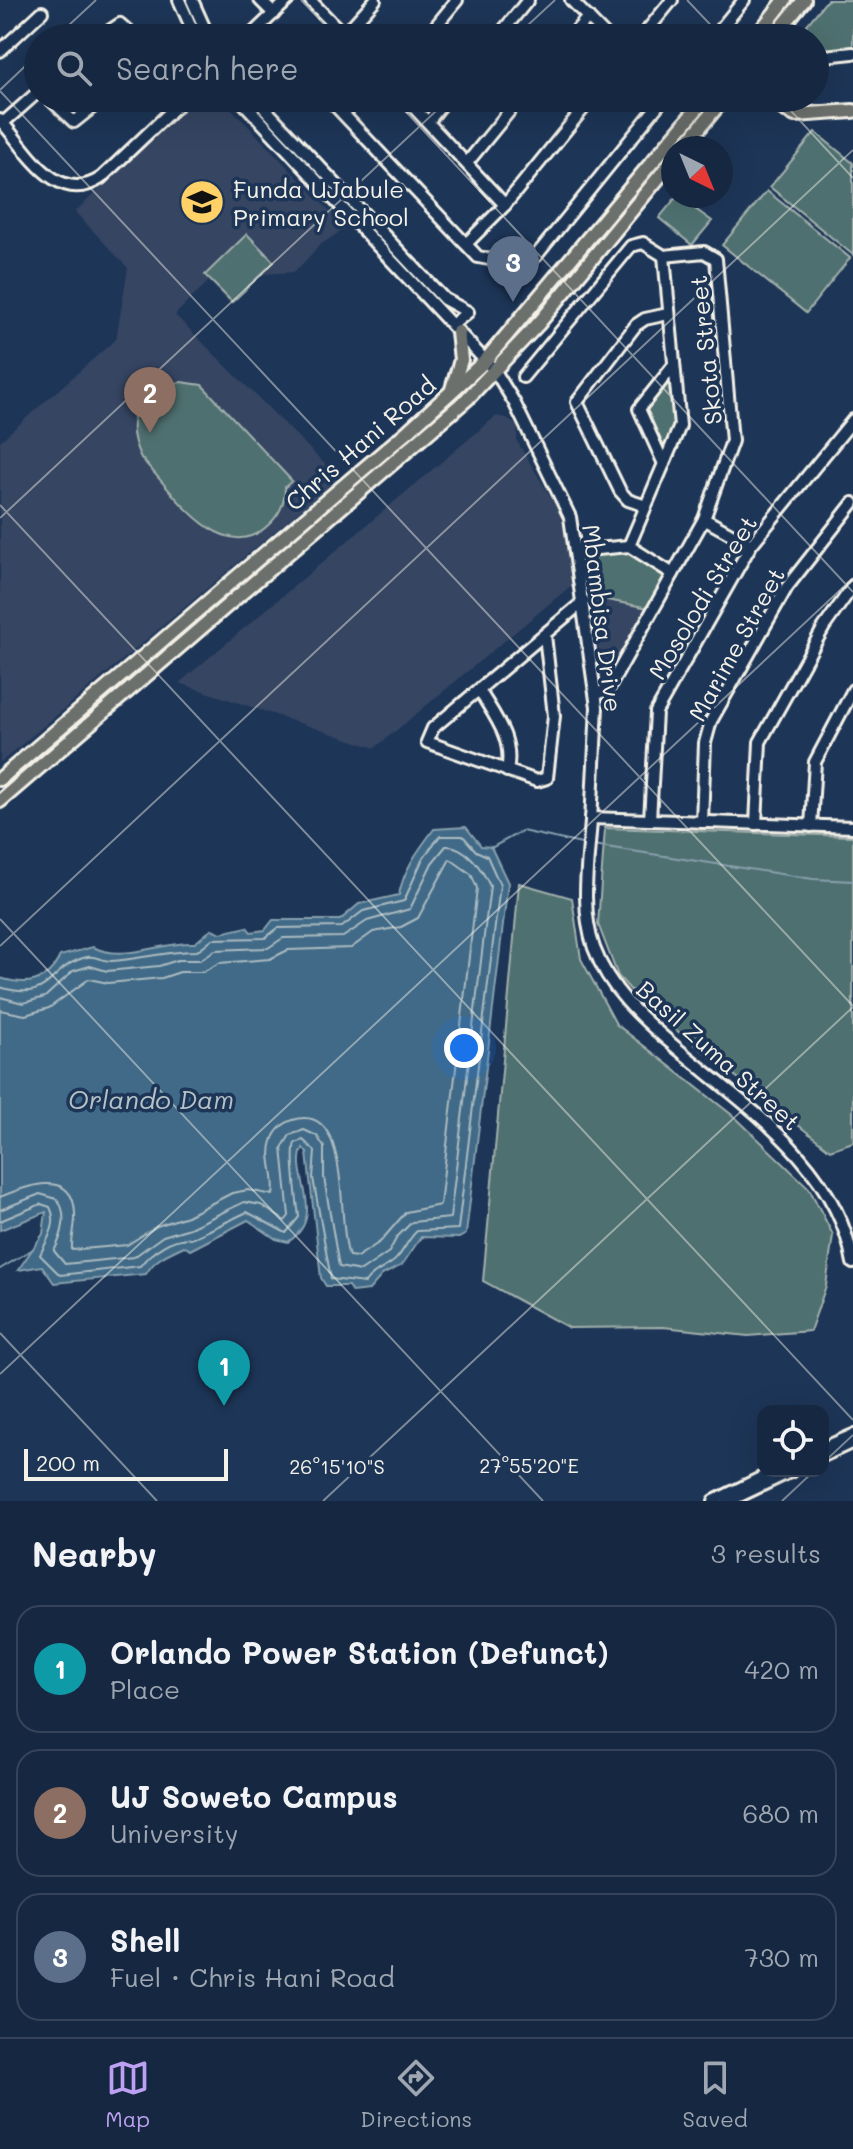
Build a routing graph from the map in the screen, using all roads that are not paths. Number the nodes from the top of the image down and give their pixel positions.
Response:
1 (179, 0) edge
2 (260, 0) edge
3 (288, 0) edge
4 (310, 0) edge
5 (375, 0) edge
6 (457, 0) edge
7 (528, 0) edge
8 (571, 0) edge
9 (672, 0) edge
10 (744, 0) edge
11 (785, 0) edge
12 (804, 0) edge
13 (194, 5) edge
14 (42, 12) dead end
15 (274, 14) junction
16 (185, 15) junction
17 (588, 17) junction
18 (28, 24) edge
19 (189, 24) edge
20 (203, 24) edge
21 (263, 24) edge
22 (332, 24) edge
23 (355, 24) edge
24 (437, 24) edge
25 (508, 24) edge
26 (582, 24) edge
27 (595, 24) edge
28 (652, 24) edge
29 (724, 24) edge
30 (766, 24) edge
31 (784, 24) edge
32 (24, 27) edge
33 (1, 47) edge
34 (853, 53) edge
35 (829, 56) edge
36 (24, 104) edge
37 (853, 111) edge
38 (64, 112) edge
39 (86, 112) edge
40 (170, 112) edge
41 (254, 112) edge
42 (264, 112) edge
43 (341, 112) edge
44 (418, 112) edge
45 (436, 112) edge
46 (509, 112) edge
47 (581, 112) edge
48 (653, 112) edge
49 (694, 112) edge
50 (713, 112) edge
51 (784, 112) edge
52 (2, 122) edge
53 (428, 122) junction
54 (693, 136) edge
55 (280, 137) junction
56 (467, 163) junction
57 (661, 175) edge
58 (505, 205) junction
59 (466, 244) junction
60 (664, 256) junction
61 (668, 314) junction
62 (455, 329) junction
63 (485, 361) junction
64 (674, 365) junction
65 (495, 371) junction
66 (523, 377) dead end
67 (448, 396) junction
68 (853, 420) edge
69 (664, 464) junction
70 (853, 503) edge
71 (646, 506) junction
72 (704, 519) junction
73 (751, 545) junction
74 (629, 546) junction
75 (576, 551) junction
76 (673, 574) junction
77 (853, 586) edge
78 (584, 601) junction
79 (545, 635) junction
80 (479, 690) junction
81 (853, 690) edge
82 (597, 695) junction
83 (507, 771) junction
84 (0, 779) edge
85 (0, 801) edge
86 (591, 818) junction
87 (650, 820) junction
88 (702, 822) junction
89 (756, 824) junction
90 (811, 826) junction
91 (853, 827) edge
92 (853, 1263) edge
93 (853, 1435) edge
94 (853, 1442) edge
95 (829, 1445) edge
96 (829, 1453) edge
97 (763, 1477) edge
98 (779, 1477) edge
99 (714, 1501) edge
100 (729, 1501) edge

1 - 16 street
2 - 15 street
3 - 15 street
4 - 22 street
5 - 23 street
6 - 24 street
7 - 25 street
8 - 17 street
9 - 28 street
10 - 29 street
11 - 30 main road
12 - 31 main road
13 - 16 street
13 - 20 street
14 - 18 street
15 - 21 street
16 - 19 street
17 - 26 street
17 - 27 street
32 - 33 street
34 - 35 street
36 - 52 street
37 - 51 main road
38 - 39 street
40 - 52 street
41 - 55 street
42 - 55 street
43 - 59 street
44 - 53 street
45 - 53 street
46 - 56 street
47 - 58 street
48 - 59 street
49 - 63 main road, Chris Hani Road
50 - 54 main road
53 - 56 street
55 - 62 street, Mbambisa Drive
55 - 62 street
56 - 58 street
57 - 65 main road, Chris Hani Road
58 - 59 street
60 - 61 street
60 - 66 street
60 - 72 street, Skota Street
61 - 64 street
61 - 71 street
62 - 63 street, Mbambisa Drive
62 - 67 main road
63 - 65 street, Mbambisa Drive
63 - 67 main road, Chris Hani Road
64 - 69 street
64 - 69 street
65 - 75 street, Mbambisa Drive
65 - 85 main road, Chris Hani Road
67 - 84 main road, Chris Hani Road
68 - 73 street, Mosolodi Street
69 - 71 street
70 - 88 street, Marime Street
71 - 74 street
72 - 73 street
72 - 76 street, Skota Street
73 - 87 street, Mosolodi Street
74 - 75 street
74 - 76 street
75 - 78 street, Mbambisa Drive
76 - 82 street, Skota Street
77 - 89 street
78 - 79 street
78 - 82 street, Mbambisa Drive
79 - 80 street
79 - 83 street
80 - 83 street
80 - 83 street
81 - 90 street
82 - 86 street, Mbambisa Drive
86 - 87 street
86 - 92 street, Basil Zuma Street
87 - 88 street
88 - 89 street
89 - 90 street
90 - 91 street
93 - 95 street
94 - 96 street
97 - 99 street
98 - 100 street

